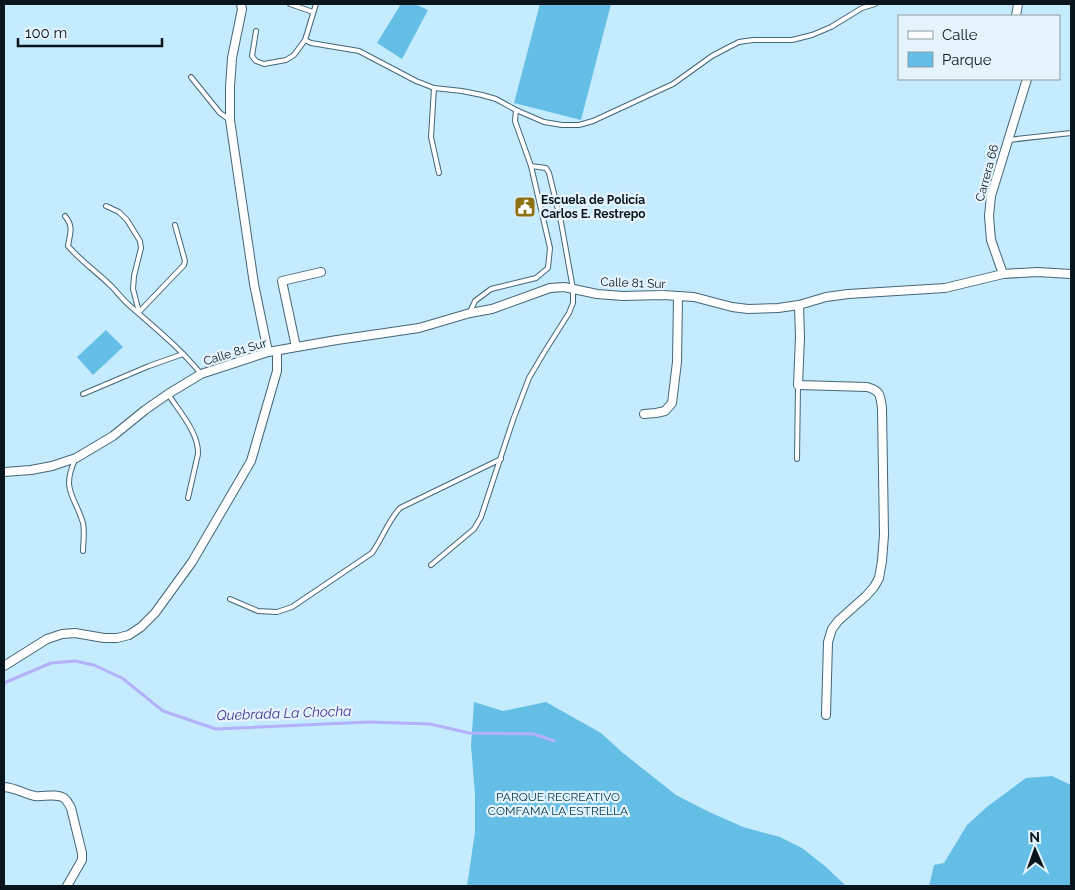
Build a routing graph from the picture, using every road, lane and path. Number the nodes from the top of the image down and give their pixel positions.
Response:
1 (242, 4) edge
2 (290, 4) edge
3 (316, 4) edge
4 (875, 4) edge
5 (313, 12) junction
6 (256, 31) dead end
7 (305, 40) junction
8 (191, 77) dead end
9 (1027, 80) edge
10 (434, 88) junction
11 (516, 110) junction
12 (230, 120) junction
13 (1071, 133) edge
14 (1008, 140) junction
15 (531, 166) junction
16 (439, 173) dead end
17 (106, 206) dead end
18 (66, 216) dead end
19 (175, 225) dead end
20 (321, 272) dead end
21 (1003, 274) junction
22 (1071, 274) edge
23 (573, 288) junction
24 (678, 296) junction
25 (799, 306) junction
26 (139, 312) junction
27 (470, 313) junction
28 (296, 347) junction
29 (277, 351) junction
30 (268, 352) junction
31 (183, 354) junction
32 (201, 374) junction
33 (798, 384) junction
34 (82, 394) dead end
35 (168, 394) junction
36 (644, 414) dead end
37 (76, 458) junction
38 (501, 459) junction
39 (797, 459) dead end
40 (4, 472) edge
41 (188, 498) dead end
42 (83, 551) dead end
43 (431, 565) dead end
44 (230, 599) dead end
45 (4, 666) edge
46 (826, 715) dead end
47 (4, 787) edge
48 (67, 886) edge

1 - 12 street
2 - 5 lane
3 - 5 lane
4 - 11 lane
5 - 7 lane
6 - 7 lane
7 - 10 lane
8 - 12 lane
9 - 14 street, Carrera 66
10 - 11 lane
10 - 16 lane
11 - 15 lane
12 - 30 street
13 - 14 lane
14 - 21 street, Carrera 66
15 - 23 lane
15 - 27 lane
17 - 26 lane
18 - 26 lane
19 - 26 lane
20 - 28 street
21 - 22 street, Calle 81 Sur
21 - 25 street, Calle 81 Sur
23 - 24 street, Calle 81 Sur
23 - 27 street, Calle 81 Sur
23 - 38 lane
24 - 25 street, Calle 81 Sur
24 - 36 street
25 - 33 street
26 - 31 lane
27 - 28 street, Calle 81 Sur
28 - 29 street, Calle 81 Sur
29 - 30 street, Calle 81 Sur
29 - 45 street
30 - 32 street, Calle 81 Sur
31 - 32 lane
31 - 34 lane
32 - 35 street, Calle 81 Sur
33 - 39 lane
33 - 46 street
35 - 37 street, Calle 81 Sur
35 - 41 lane
37 - 40 street, Calle 81 Sur
37 - 42 lane
38 - 43 lane
38 - 44 lane
47 - 48 street

